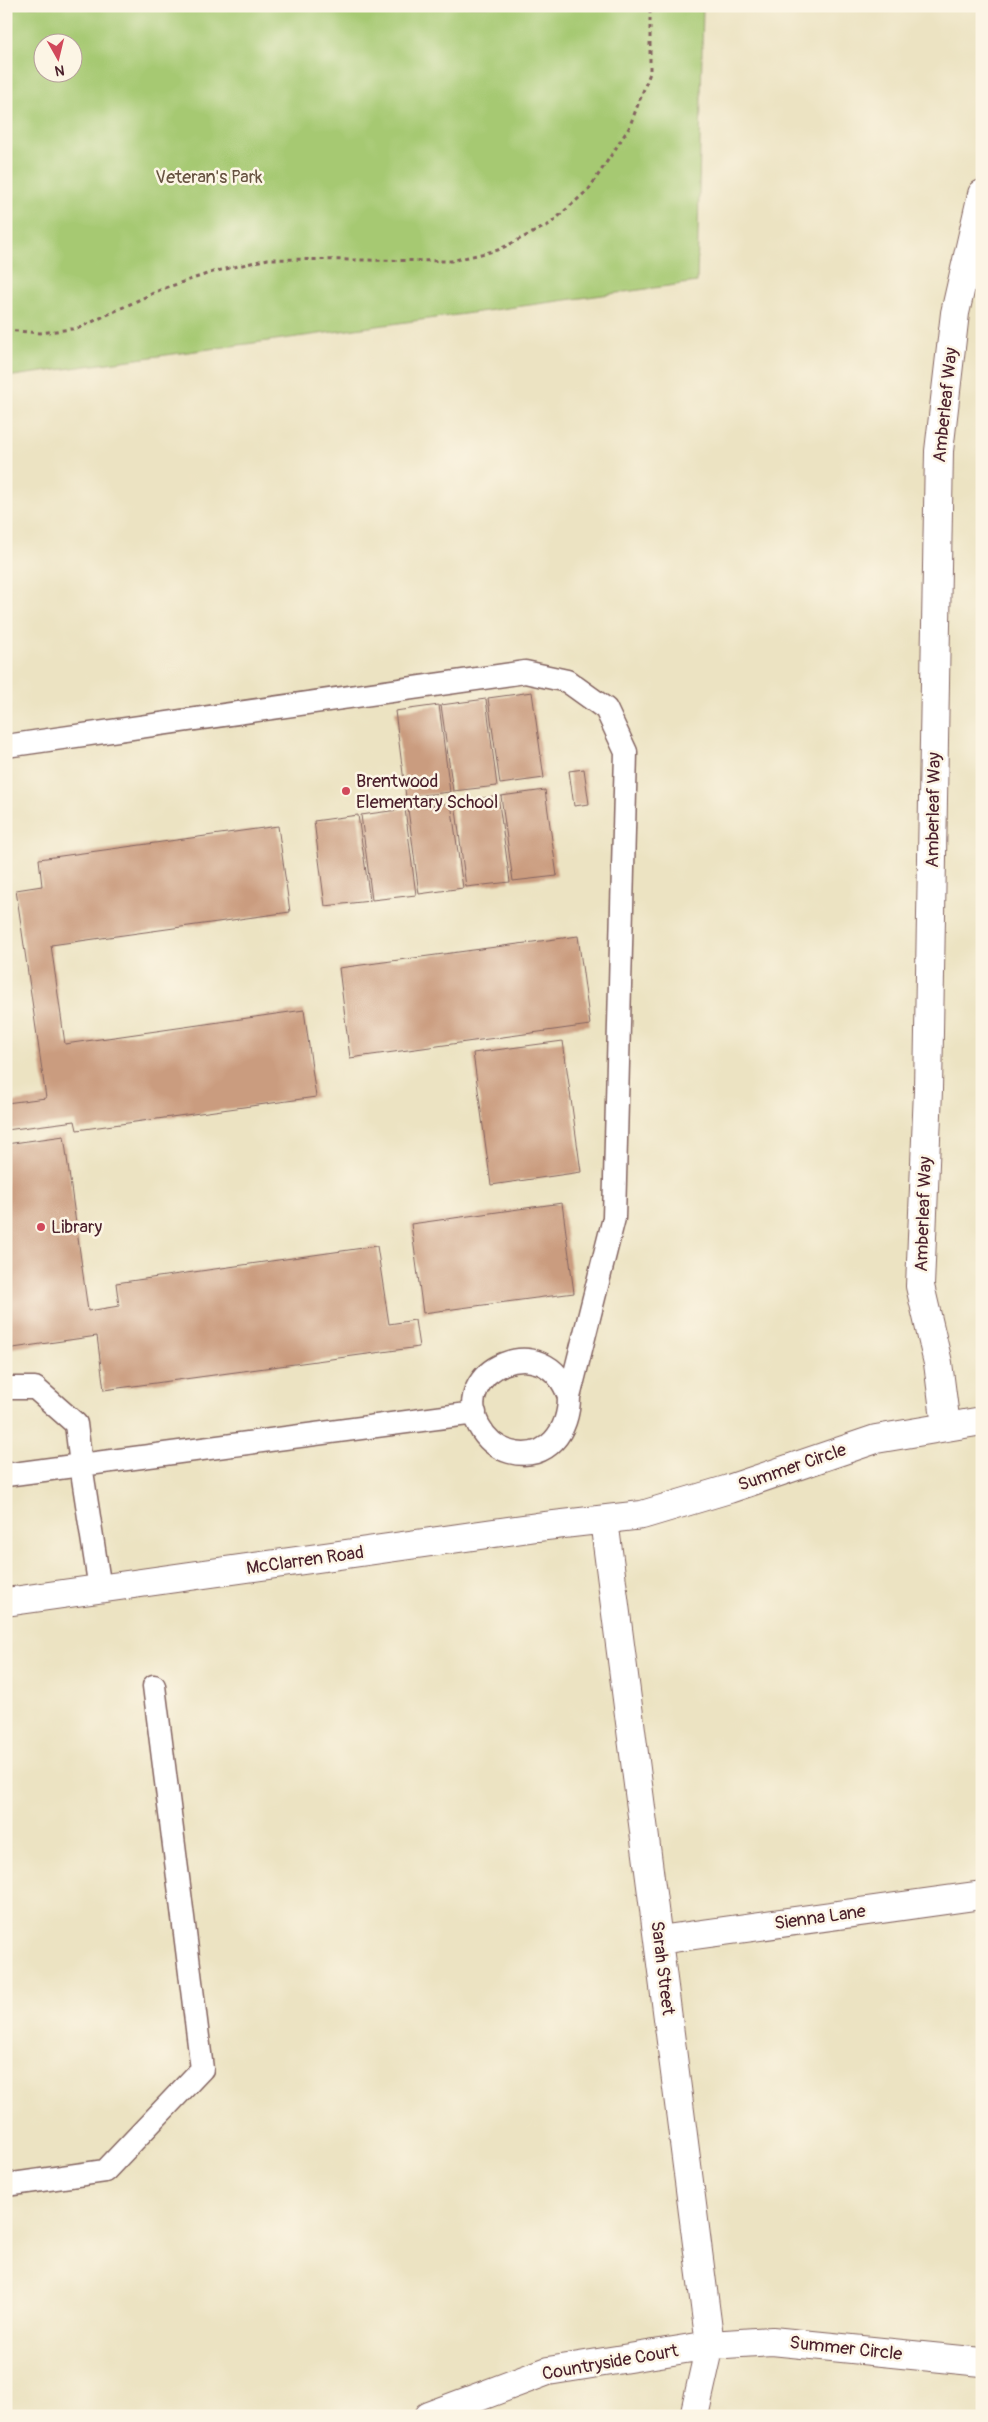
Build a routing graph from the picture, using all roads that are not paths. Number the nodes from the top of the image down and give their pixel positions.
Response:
1 (982, 194) edge
2 (6, 746) edge
3 (6, 1388) edge
4 (569, 1397) junction
5 (474, 1413) junction
6 (982, 1421) edge
7 (946, 1426) junction
8 (81, 1465) junction
9 (6, 1475) edge
10 (604, 1520) junction
11 (100, 1589) junction
12 (6, 1602) edge
13 (154, 1686) dead end
14 (982, 1895) edge
15 (659, 1940) junction
16 (6, 2186) edge
17 (710, 2345) junction
18 (982, 2362) edge
19 (428, 2416) edge
20 (694, 2416) edge

1 - 7 street, Amberleaf Way
2 - 4 lane
3 - 8 lane
4 - 5 lane
4 - 5 lane
5 - 8 lane
6 - 7 street, Summer Circle
7 - 10 street, Summer Circle
8 - 9 lane
8 - 11 lane
10 - 11 street, McClarren Road
10 - 15 street, Sarah Street
11 - 12 street, McClarren Road
13 - 16 lane
14 - 15 street, Sienna Lane
15 - 17 street, Sarah Street
17 - 18 street, Summer Circle
17 - 19 street, Countryside Court
17 - 20 street, Sarah Street

